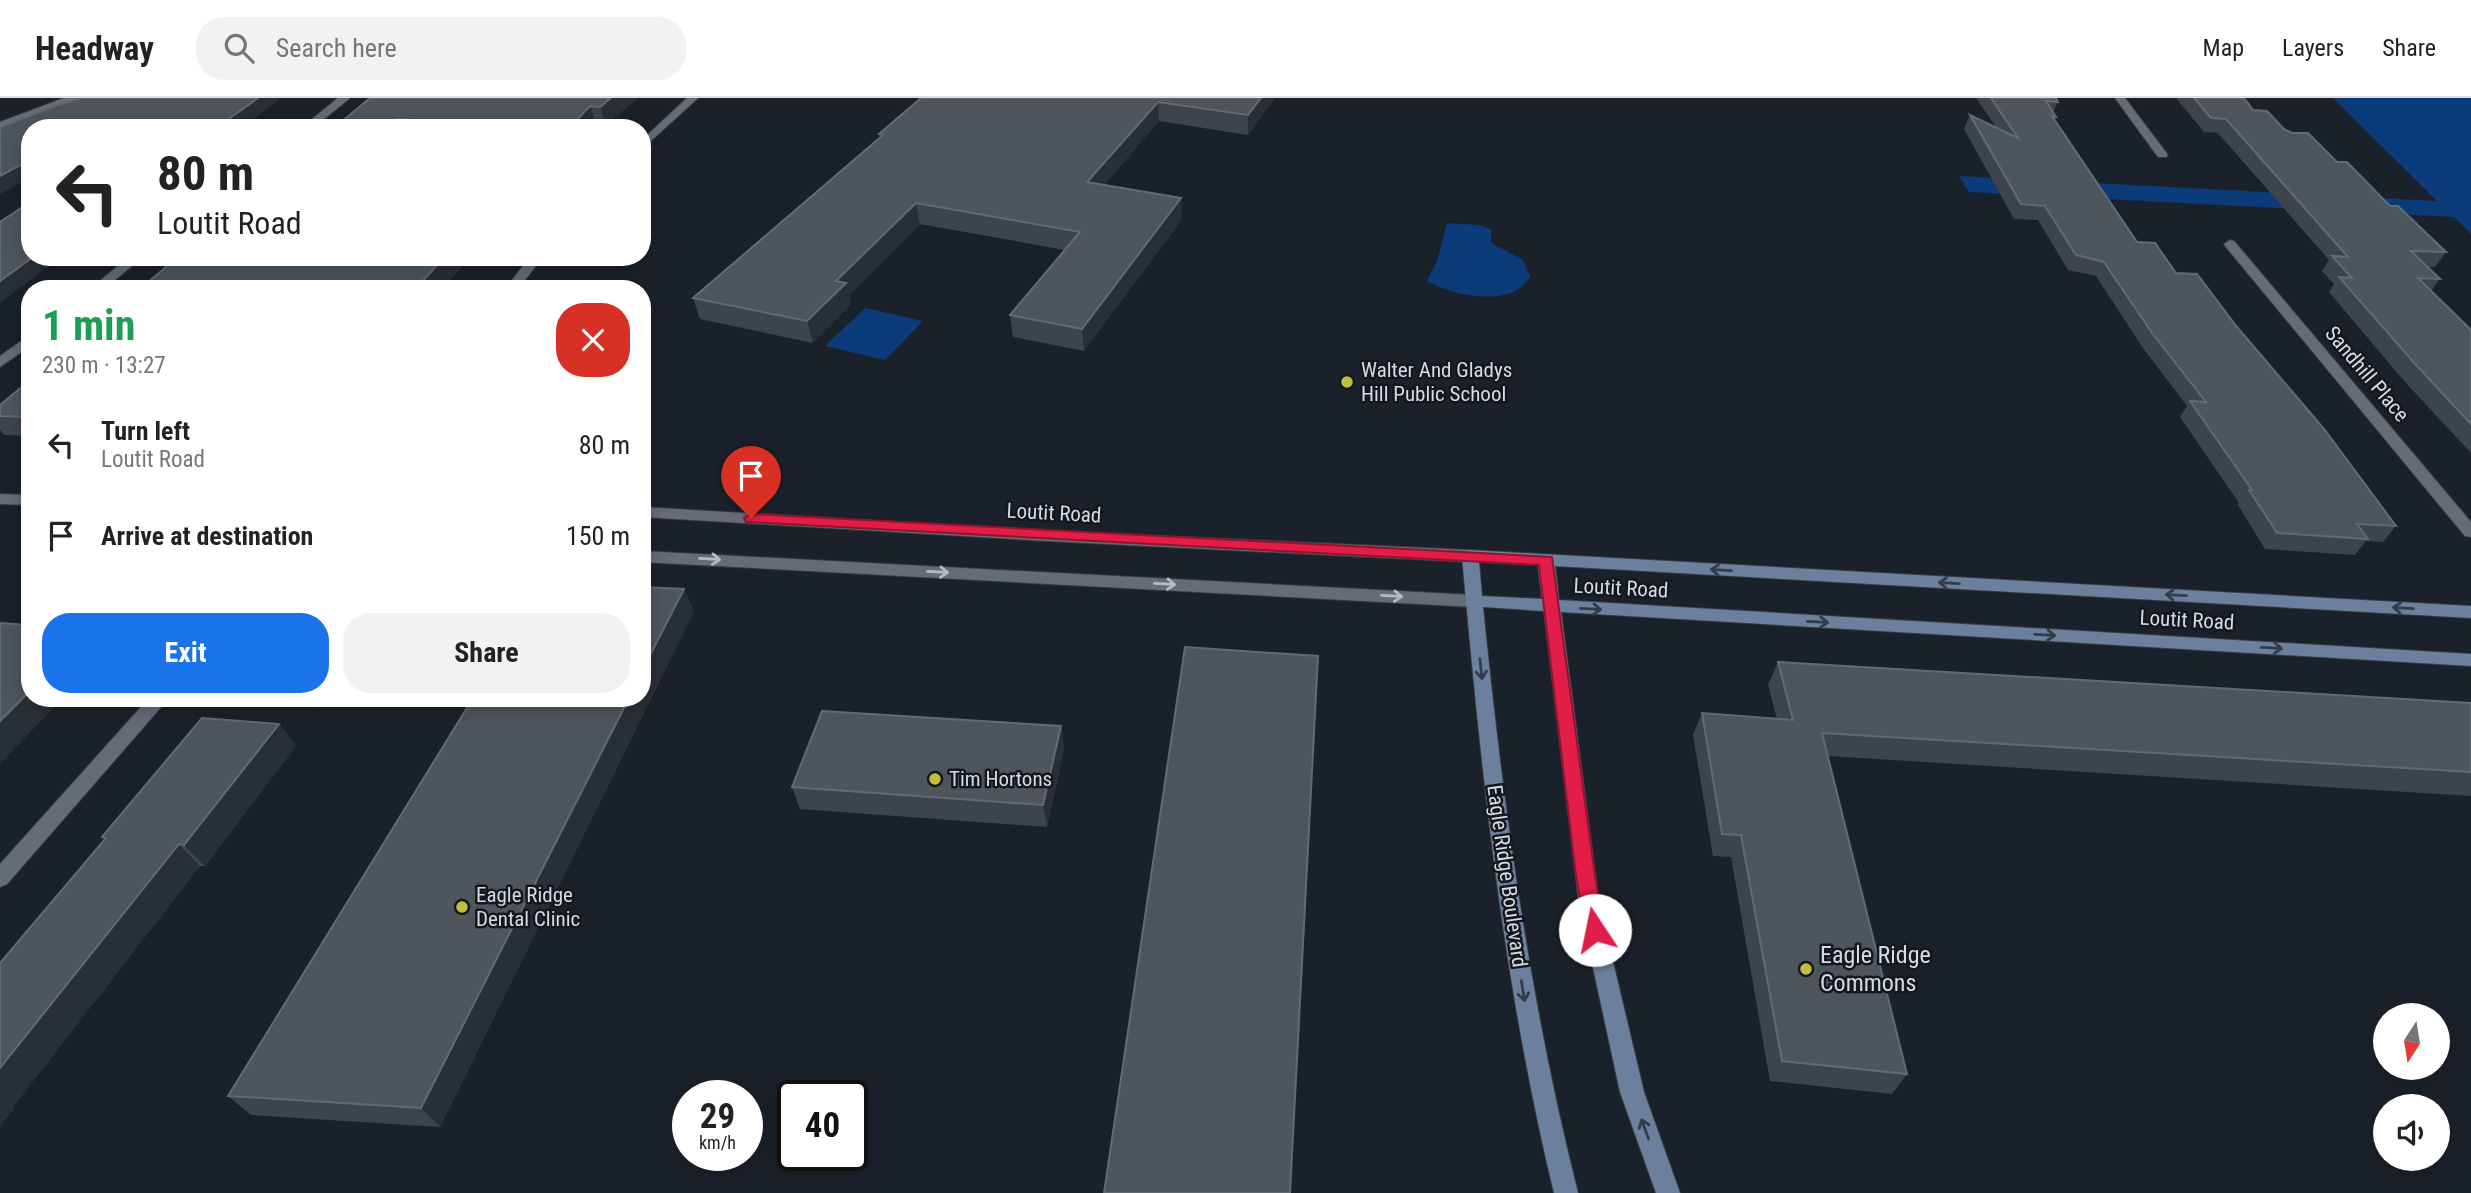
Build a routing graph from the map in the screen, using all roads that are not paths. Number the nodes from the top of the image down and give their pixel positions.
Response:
1 (74, 98) edge
2 (345, 98) edge
3 (693, 98) edge
4 (2120, 98) edge
5 (318, 119) edge
6 (0, 126) edge
7 (651, 138) edge
8 (2162, 155) dead end
9 (2230, 244) dead end
10 (125, 266) edge
11 (530, 266) edge
12 (108, 280) edge
13 (518, 280) edge
14 (21, 347) edge
15 (0, 363) edge
16 (0, 499) edge
17 (21, 500) edge
18 (651, 513) edge
19 (2471, 532) edge
20 (651, 556) edge
21 (1470, 556) junction
22 (1546, 560) junction
23 (1474, 601) junction
24 (1550, 606) junction
25 (2471, 612) edge
26 (2471, 660) edge
27 (152, 707) edge
28 (0, 878) edge
29 (1566, 1193) edge
30 (1668, 1193) edge

1 - 6 street
2 - 5 street
3 - 7 street
4 - 8 street
9 - 19 street, Sandhill Place
10 - 12 street
11 - 13 street
14 - 15 street
16 - 17 street
18 - 21 street, Loutit Road
20 -> 23 street, Loutit Road
21 - 22 street, Loutit Road
21 - 23 street, Eagle Ridge Boulevard
22 - 24 street
25 -> 22 street, Loutit Road
23 - 24 street, Loutit Road
23 -> 29 street, Eagle Ridge Boulevard
24 -> 26 street, Loutit Road
30 -> 24 street
27 - 28 street

